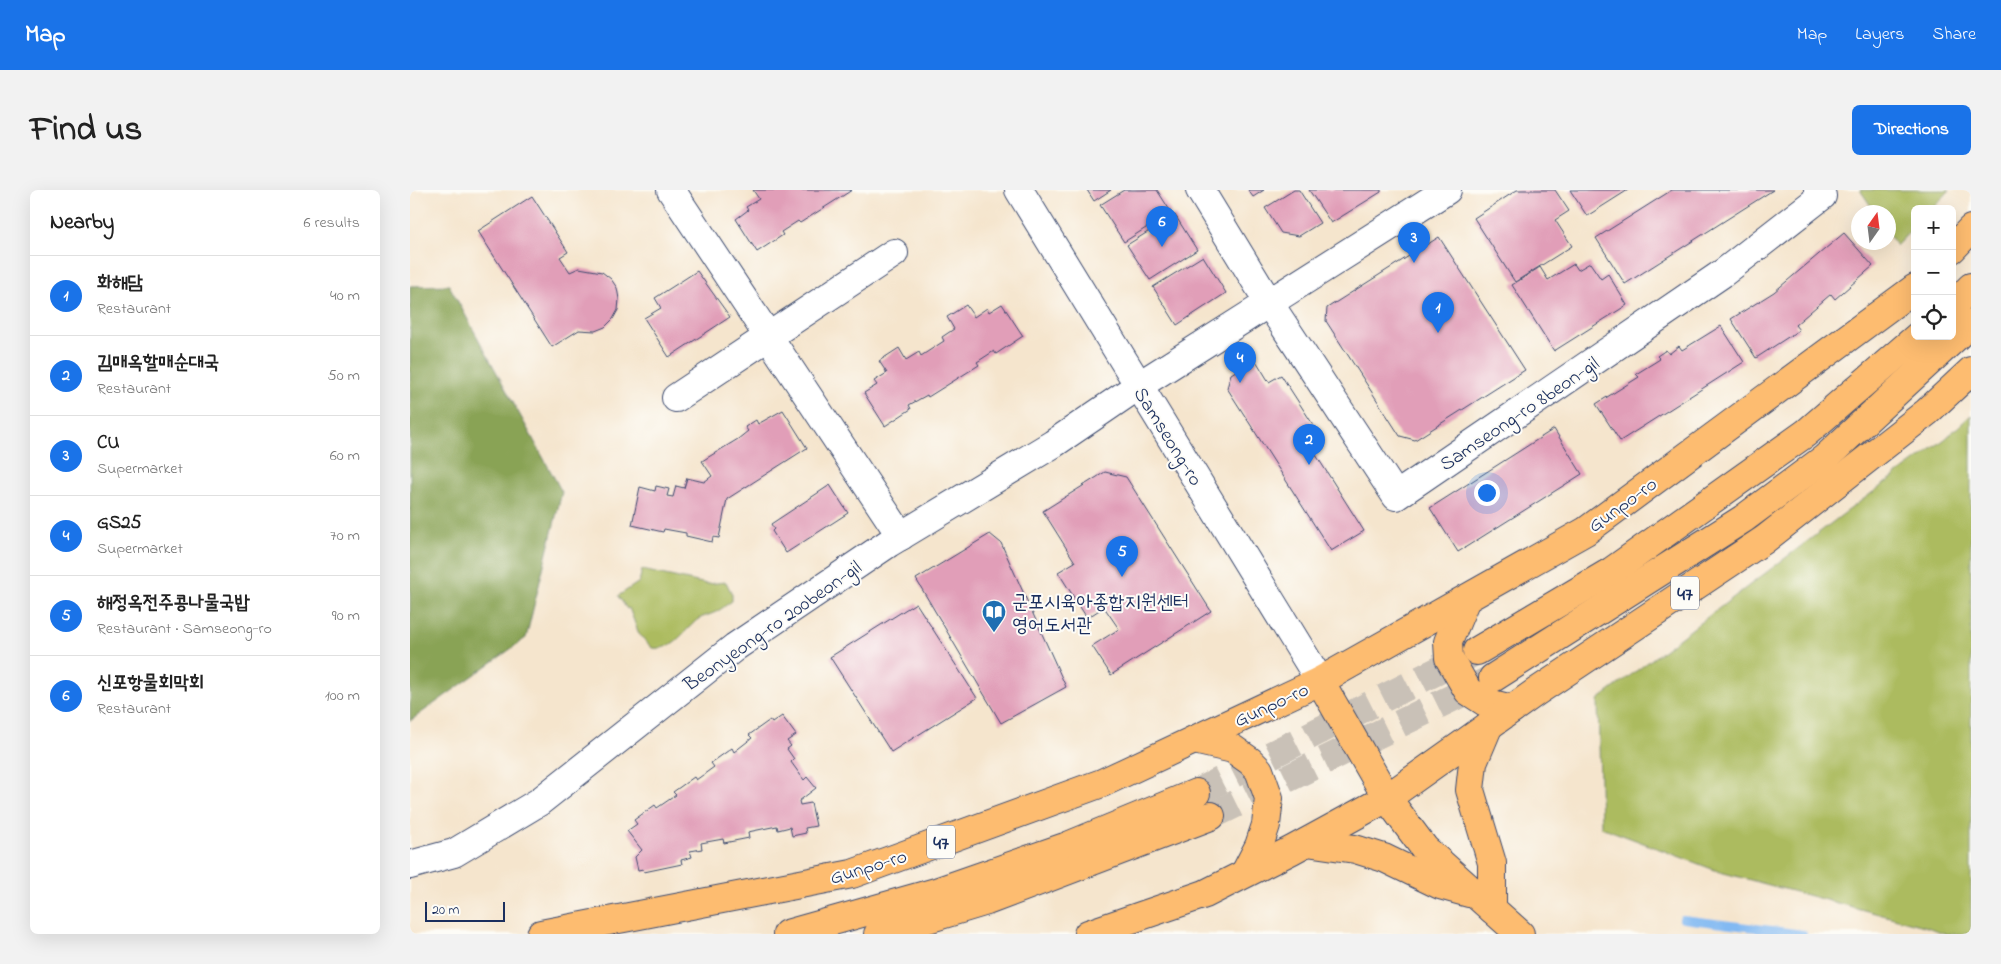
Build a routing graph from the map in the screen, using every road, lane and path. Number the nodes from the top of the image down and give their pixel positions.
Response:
1 (671, 190) edge
2 (1019, 190) edge
3 (1200, 190) edge
4 (1447, 190) edge
5 (1818, 190) edge
6 (1410, 200) edge
7 (1971, 230) edge
8 (1956, 245) edge
9 (894, 253) dead end
10 (1971, 287) edge
11 (1911, 291) edge
12 (1956, 302) edge
13 (1269, 303) junction
14 (1971, 323) edge
15 (768, 337) junction
16 (1913, 340) edge
17 (1971, 370) edge
18 (1138, 386) junction
19 (676, 398) dead end
20 (901, 536) junction
21 (1466, 599) junction
22 (1477, 651) tunnel mouth
23 (1493, 678) tunnel mouth
24 (1320, 681) junction
25 (1512, 709) junction
26 (1489, 725) junction
27 (1194, 740) junction
28 (1196, 793) tunnel mouth
29 (1387, 798) junction
30 (1211, 816) tunnel mouth
31 (1307, 842) junction
32 (410, 865) edge
33 (1245, 873) junction
34 (1485, 903) junction
35 (541, 934) edge
36 (788, 934) edge
37 (878, 934) edge
38 (1088, 934) edge
39 (1520, 934) edge

1 - 15 street
2 - 18 street, Samseong-ro
3 - 13 street
4 - 6 street
5 - 13 street, Samseong-ro 8beon-gil
6 - 13 street
7 - 8 main road
9 - 15 street
10 - 12 main road
11 - 21 main road, Gunpo-ro / 47
13 - 18 street
14 - 23 main road, 47
15 - 19 street
15 - 20 street
16 - 22 main road
17 - 25 main road, 47
18 - 20 street, Beonyeong-ro 200beon-gil
18 - 24 street, Samseong-ro
20 - 32 street, Beonyeong-ro 200beon-gil
21 - 24 main road, Gunpo-ro / 47
21 - 25 main road
24 - 27 main road, Gunpo-ro / 47
24 - 29 main road
25 - 26 main road, 47
26 - 29 main road, 47
26 - 34 main road
27 - 33 main road
27 - 35 main road, Gunpo-ro / 47
28 - 36 main road, 47
29 - 31 main road, 47
29 - 34 main road
30 - 37 main road
31 - 33 main road, 47
31 - 34 main road
33 - 38 main road, 47
34 - 39 main road

